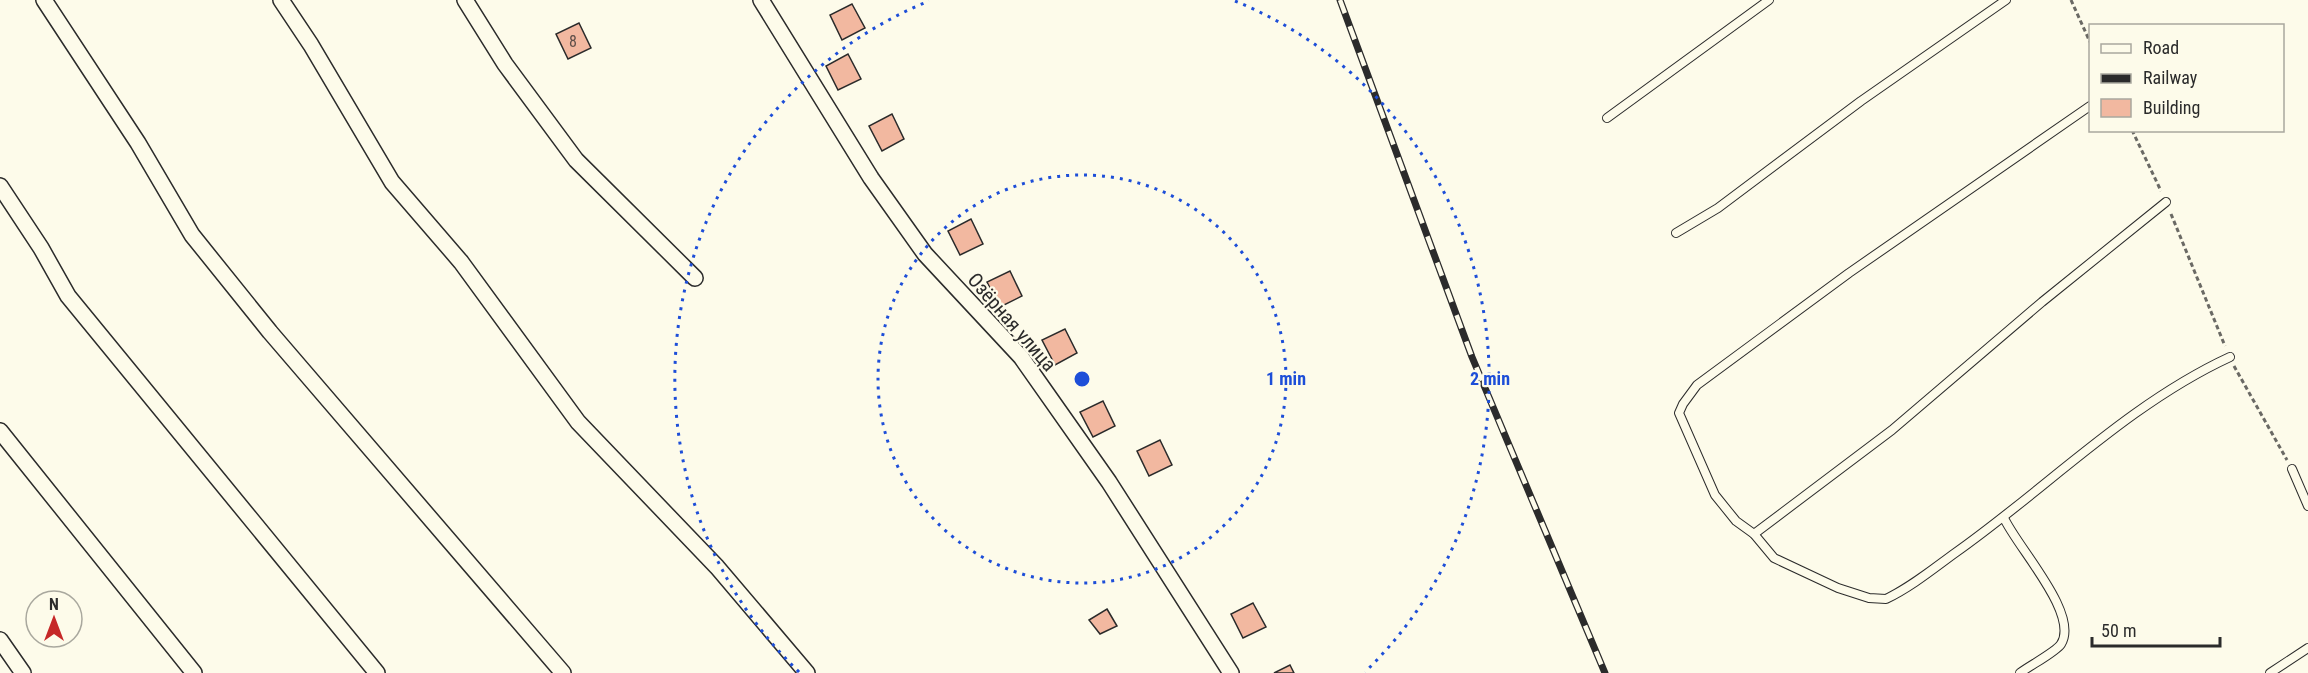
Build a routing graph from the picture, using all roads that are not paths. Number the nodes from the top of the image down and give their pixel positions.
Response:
1 (44, 0) edge
2 (281, 0) edge
3 (465, 0) edge
4 (761, 0) edge
5 (1769, 0) edge
6 (2006, 0) edge
7 (2089, 107) edge
8 (1607, 118) dead end
9 (0, 186) edge
10 (2166, 202) road end
11 (1676, 233) dead end
12 (695, 278) dead end
13 (2230, 357) road end
14 (0, 431) edge
15 (2292, 469) road end
16 (2308, 506) edge
17 (2004, 518) junction
18 (1754, 534) junction
19 (0, 640) edge
20 (2308, 648) edge
21 (23, 673) edge
22 (194, 673) edge
23 (378, 673) edge
24 (563, 673) edge
25 (807, 673) edge
26 (1231, 673) edge
27 (2020, 673) edge
28 (2270, 673) edge

1 - 24 street
2 - 25 street
3 - 12 street
4 - 26 street, Озёрная улица
5 - 8 lane
6 - 11 lane
7 - 18 lane
9 - 23 street
10 - 18 lane
13 - 17 lane
14 - 22 street
15 - 16 lane
17 - 18 lane
17 - 27 lane
19 - 21 street
20 - 28 lane

